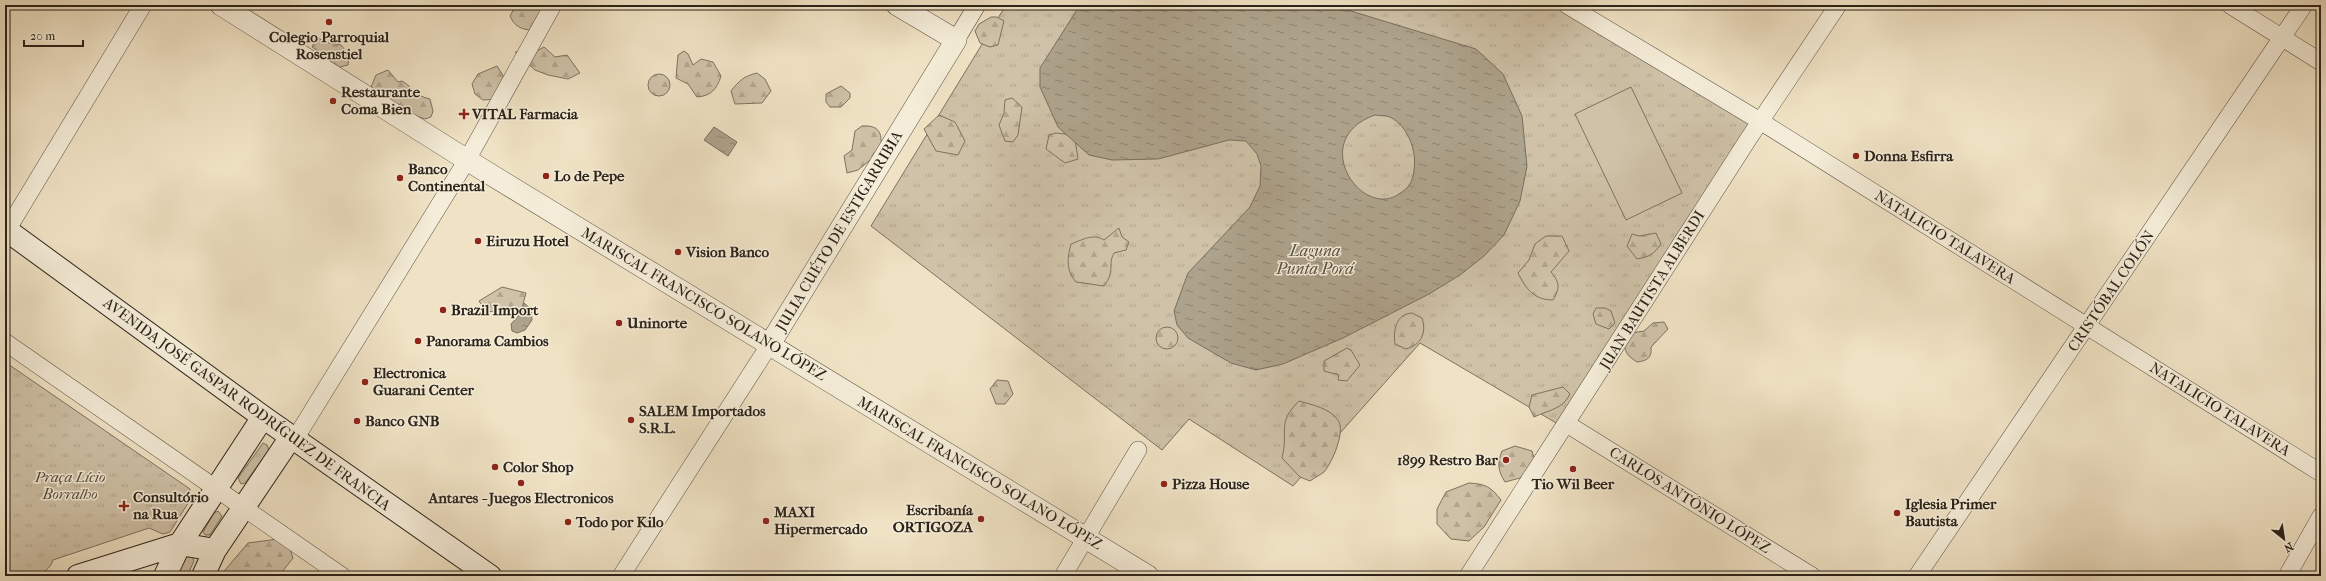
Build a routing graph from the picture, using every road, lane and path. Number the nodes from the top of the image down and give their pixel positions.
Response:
1 (143, 5) edge
2 (221, 5) edge
3 (553, 5) edge
4 (897, 5) edge
5 (977, 5) edge
6 (1568, 5) edge
7 (1838, 5) edge
8 (2230, 5) edge
9 (2304, 5) edge
10 (2283, 38) junction
11 (956, 40) junction
12 (2321, 62) edge
13 (1760, 121) junction
14 (467, 160) junction
15 (6, 230) edge
16 (2088, 326) junction
17 (5, 342) edge
18 (770, 344) junction
19 (263, 417) junction
20 (1567, 424) junction
21 (293, 438) junction
22 (1138, 450) dead end
23 (2321, 473) edge
24 (216, 488) junction
25 (243, 508) junction
26 (2321, 516) edge
27 (1086, 538) junction
28 (180, 544) junction
29 (215, 550) junction
30 (78, 576) edge
31 (165, 576) edge
32 (202, 576) edge
33 (342, 576) edge
34 (490, 576) edge
35 (621, 576) edge
36 (1063, 576) edge
37 (1148, 576) edge
38 (1468, 576) edge
39 (1812, 576) edge
40 (1917, 576) edge
41 (2287, 576) edge

1 - 15 street
2 - 14 street, MARISCAL FRANCISCO SOLANO LÓPEZ
3 - 14 street
4 - 11 street
5 - 11 street, JULIA CUÉTO DE ESTIGARRIBIA
6 - 13 street, NATALICIO TALAVERA
7 - 13 street, JUAN BAUTISTA ALBERDI
8 - 10 street
9 - 10 street, CRISTÓBAL COLÓN
10 - 12 street
10 - 16 street, CRISTÓBAL COLÓN
11 - 18 street, JULIA CUÉTO DE ESTIGARRIBIA
13 - 16 street, NATALICIO TALAVERA
13 - 20 street, JUAN BAUTISTA ALBERDI
14 - 18 street, MARISCAL FRANCISCO SOLANO LÓPEZ
14 - 21 street
15 - 19 main road, AVENIDA JOSÉ GASPAR RODRÍGUEZ DE FRANCIA
16 - 23 street, NATALICIO TALAVERA
16 - 40 street, CRISTÓBAL COLÓN
17 - 24 street
18 - 27 street, MARISCAL FRANCISCO SOLANO LÓPEZ
18 - 35 street, JULIA CUÉTO DE ESTIGARRIBIA
19 - 21 main road, AVENIDA JOSÉ GASPAR RODRÍGUEZ DE FRANCIA
19 - 24 main road
20 - 38 street, JUAN BAUTISTA ALBERDI
20 - 39 street, CARLOS ANTÔNIO LÓPEZ
21 - 25 main road
21 - 34 main road, AVENIDA JOSÉ GASPAR RODRÍGUEZ DE FRANCIA
22 - 27 street
24 - 25 street
24 - 28 main road
25 - 29 main road
25 - 33 street
26 - 41 street
27 - 36 street
27 - 37 street, MARISCAL FRANCISCO SOLANO LÓPEZ
28 - 29 main road
28 - 30 main road
28 - 31 main road
29 - 32 main road

